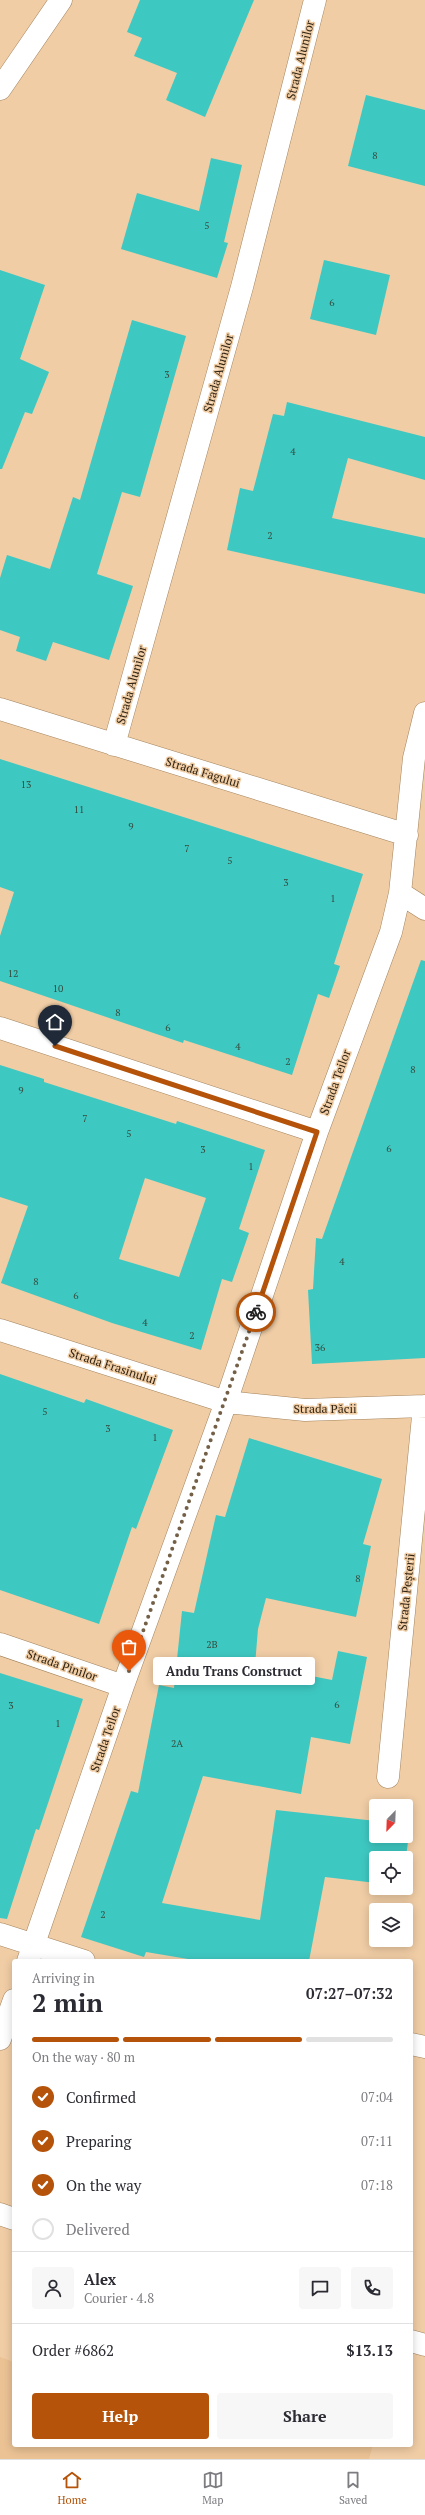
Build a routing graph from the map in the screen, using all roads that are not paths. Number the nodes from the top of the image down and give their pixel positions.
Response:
1 (61, 0) edge
2 (315, 0) edge
3 (0, 89) edge
4 (0, 709) edge
5 (425, 713) edge
6 (114, 745) junction
7 (407, 835) junction
8 (400, 893) junction
9 (425, 909) edge
10 (0, 1028) edge
11 (317, 1132) junction
12 (0, 1330) edge
13 (226, 1402) junction
14 (425, 1406) edge
15 (0, 1644) edge
16 (123, 1686) junction
17 (388, 1777) dead end
18 (0, 1934) edge
19 (31, 1953) edge
20 (71, 1959) edge
21 (12, 2006) edge
22 (0, 2039) edge
23 (413, 2044) edge
24 (425, 2047) edge
25 (0, 2214) edge
26 (12, 2218) edge
27 (413, 2342) edge
28 (425, 2345) edge

1 - 3 street
2 - 6 street, Strada Alunilor
4 - 6 street, Strada Fagului
5 - 7 street, Strada Teilor
6 - 7 street, Strada Fagului
7 - 8 street, Strada Teilor
8 - 9 street
8 - 11 street, Strada Teilor
10 - 11 street
11 - 13 street, Strada Teilor
12 - 13 street, Strada Frasinului
13 - 14 street, Strada Păcii
13 - 16 street, Strada Teilor
14 - 17 street, Strada Peșterii
15 - 16 street, Strada Pinilor
16 - 19 street, Strada Teilor
18 - 19 street
19 - 20 street
21 - 22 street
23 - 24 street
25 - 26 street
27 - 28 street

